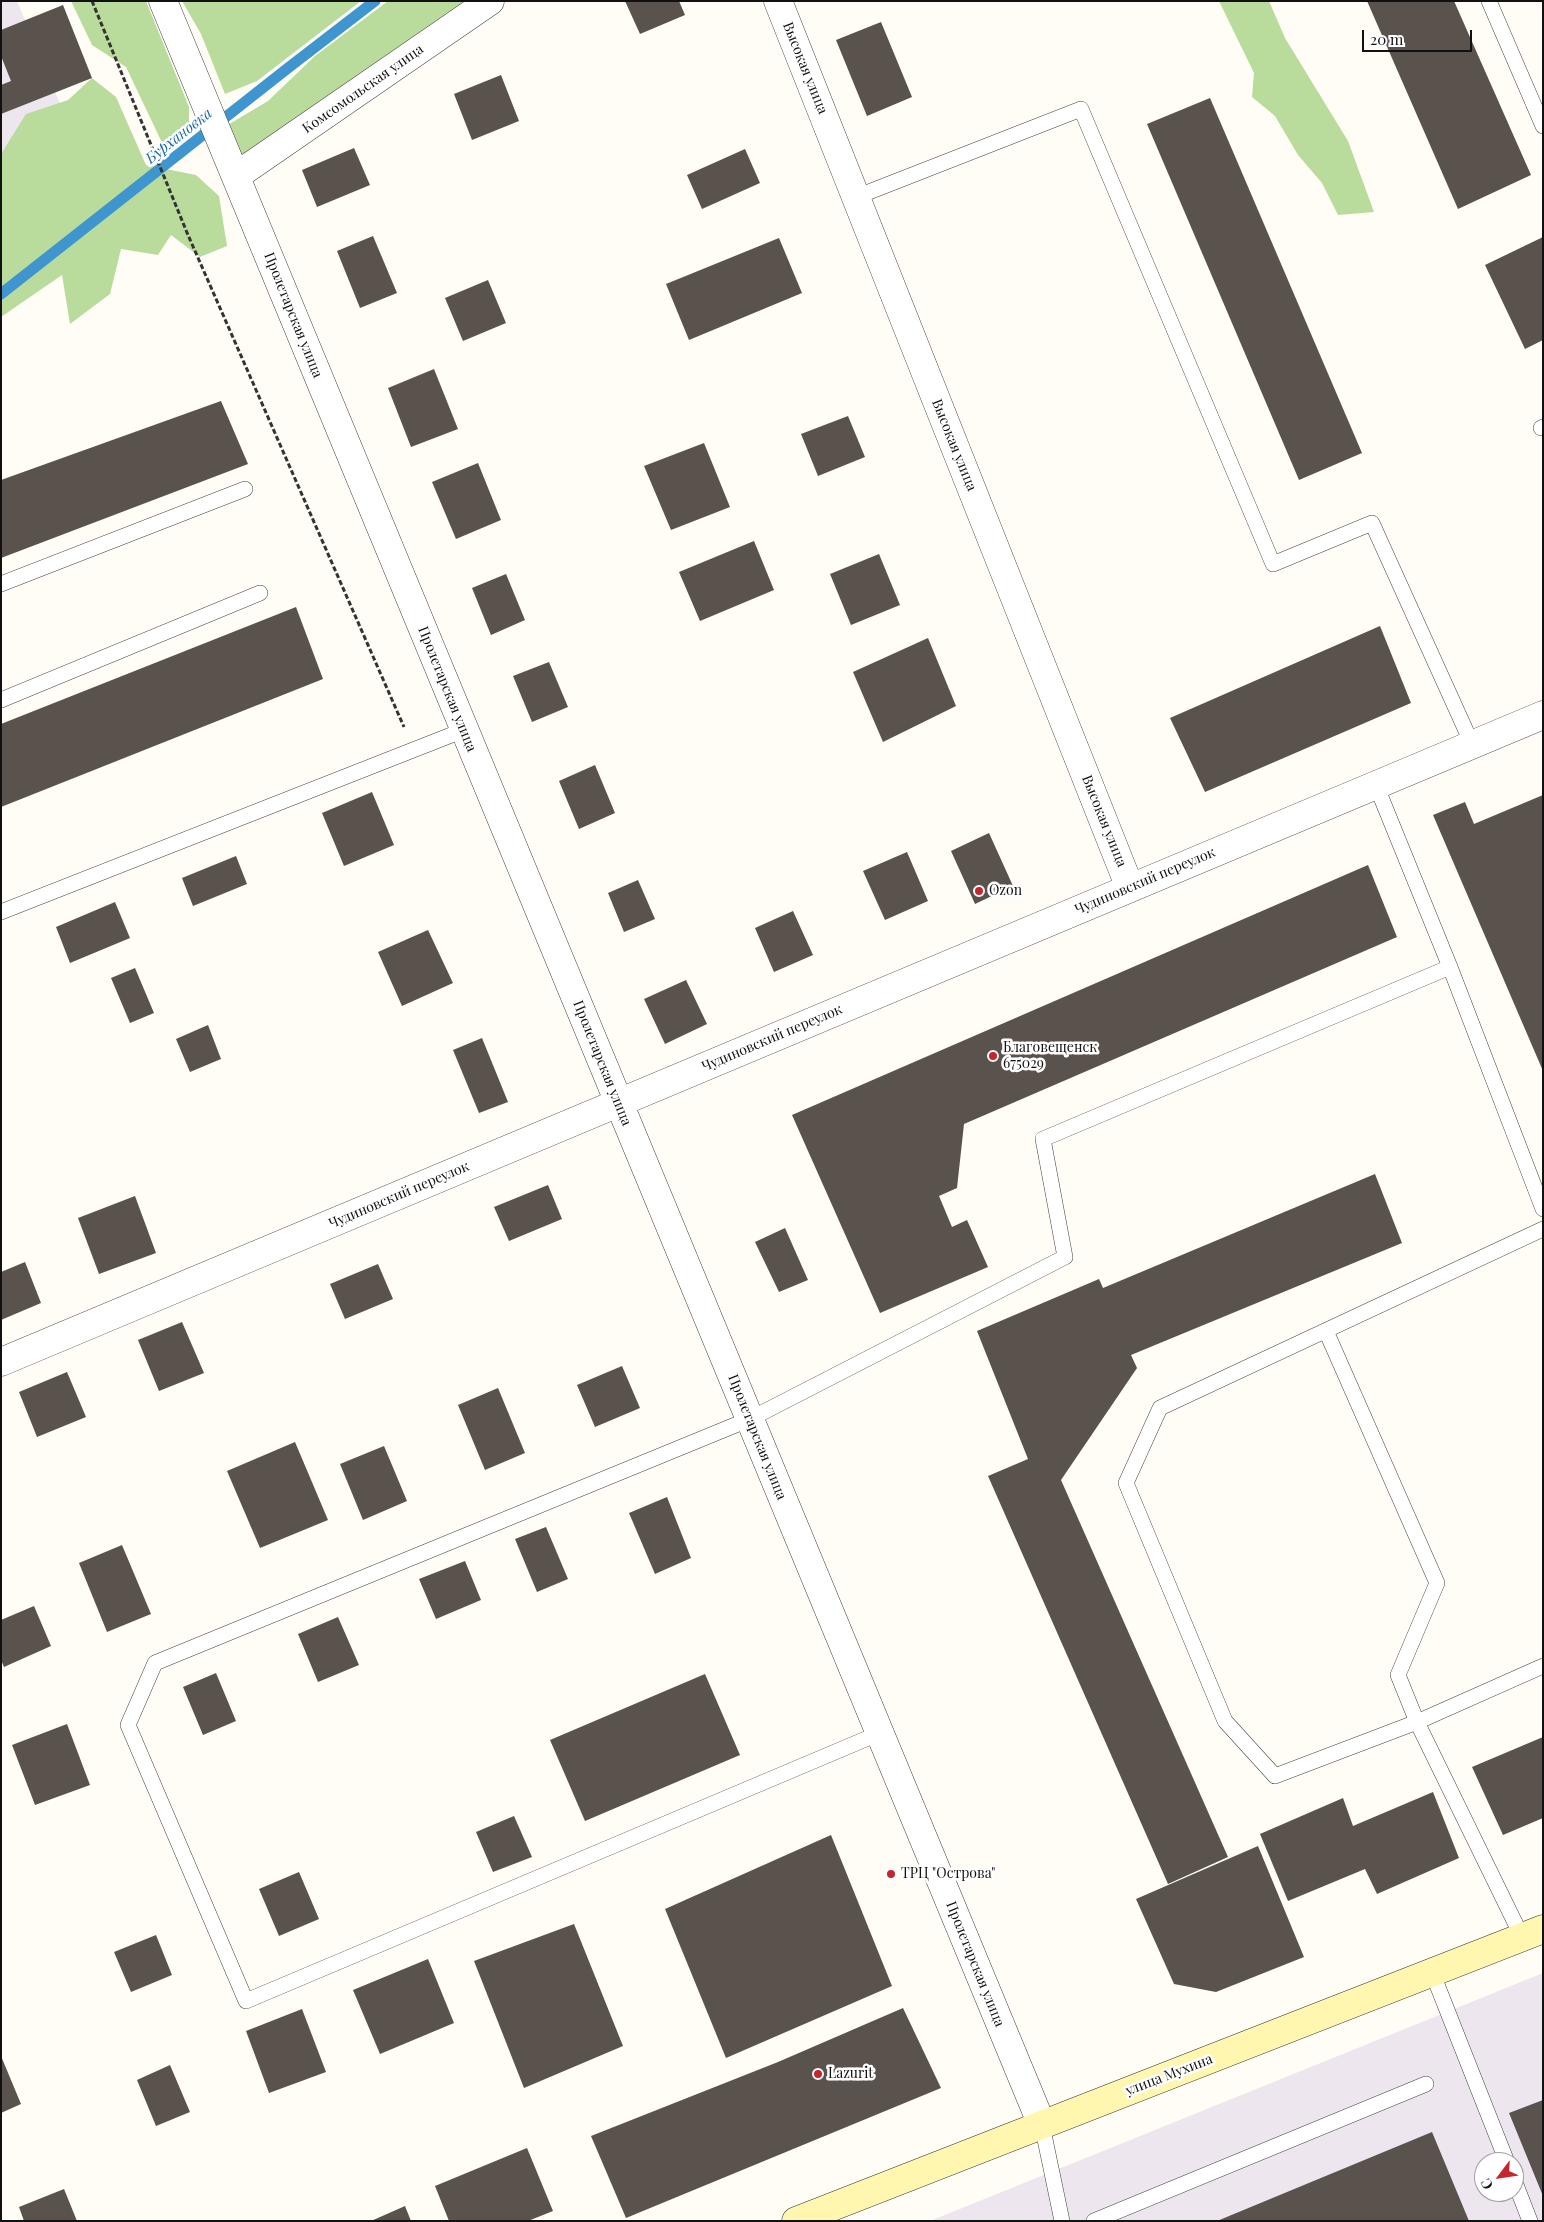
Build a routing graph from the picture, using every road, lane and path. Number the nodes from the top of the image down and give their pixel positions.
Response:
1 (92, 1) edge
2 (163, 1) edge
3 (490, 1) edge
4 (778, 1) edge
5 (1489, 1) edge
6 (1543, 126) edge
7 (236, 176) junction
8 (856, 197) junction
9 (245, 489) dead end
10 (1, 584) edge
11 (260, 593) dead end
12 (1, 700) edge
13 (1543, 715) edge
14 (464, 730) junction
15 (1472, 744) junction
16 (414, 750) junction
17 (1376, 784) junction
18 (1130, 888) junction
19 (1, 912) edge
20 (1450, 967) junction
21 (619, 1102) junction
22 (1543, 1209) edge
23 (1543, 1229) edge
24 (1326, 1331) junction
25 (1, 1362) edge
26 (750, 1419) junction
27 (1543, 1666) edge
28 (1417, 1722) junction
29 (880, 1733) junction
30 (1532, 1933) edge
31 (1432, 1972) junction
32 (1426, 2084) dead end
33 (1042, 2125) junction
34 (1503, 2152) edge
35 (1523, 2202) edge
36 (796, 2221) edge
37 (1062, 2221) edge
38 (1094, 2221) edge
39 (1530, 2221) edge

1 - 16 path
2 - 7 street, Пролетарская улица
3 - 7 street, Комсомольская улица
4 - 8 street, Высокая улица
5 - 6 lane
7 - 14 street, Пролетарская улица
8 - 15 lane
8 - 18 street, Высокая улица
9 - 10 lane
11 - 12 lane
13 - 15 street, Чудиновский переулок
14 - 16 lane
14 - 21 street, Пролетарская улица
15 - 17 street, Чудиновский переулок
16 - 19 lane
17 - 18 street, Чудиновский переулок
17 - 20 lane
18 - 21 street, Чудиновский переулок
20 - 22 lane
20 - 26 lane
21 - 25 street, Чудиновский переулок
21 - 26 street, Пролетарская улица
23 - 24 lane
24 - 28 lane
24 - 28 lane
26 - 29 street, Пролетарская улица
26 - 29 lane
27 - 28 lane
28 - 30 lane
29 - 33 street, Пролетарская улица
30 - 31 main road, улица Мухина
31 - 33 main road, улица Мухина
31 - 34 lane
32 - 38 lane
33 - 36 main road, улица Мухина
33 - 37 lane
35 - 39 lane

